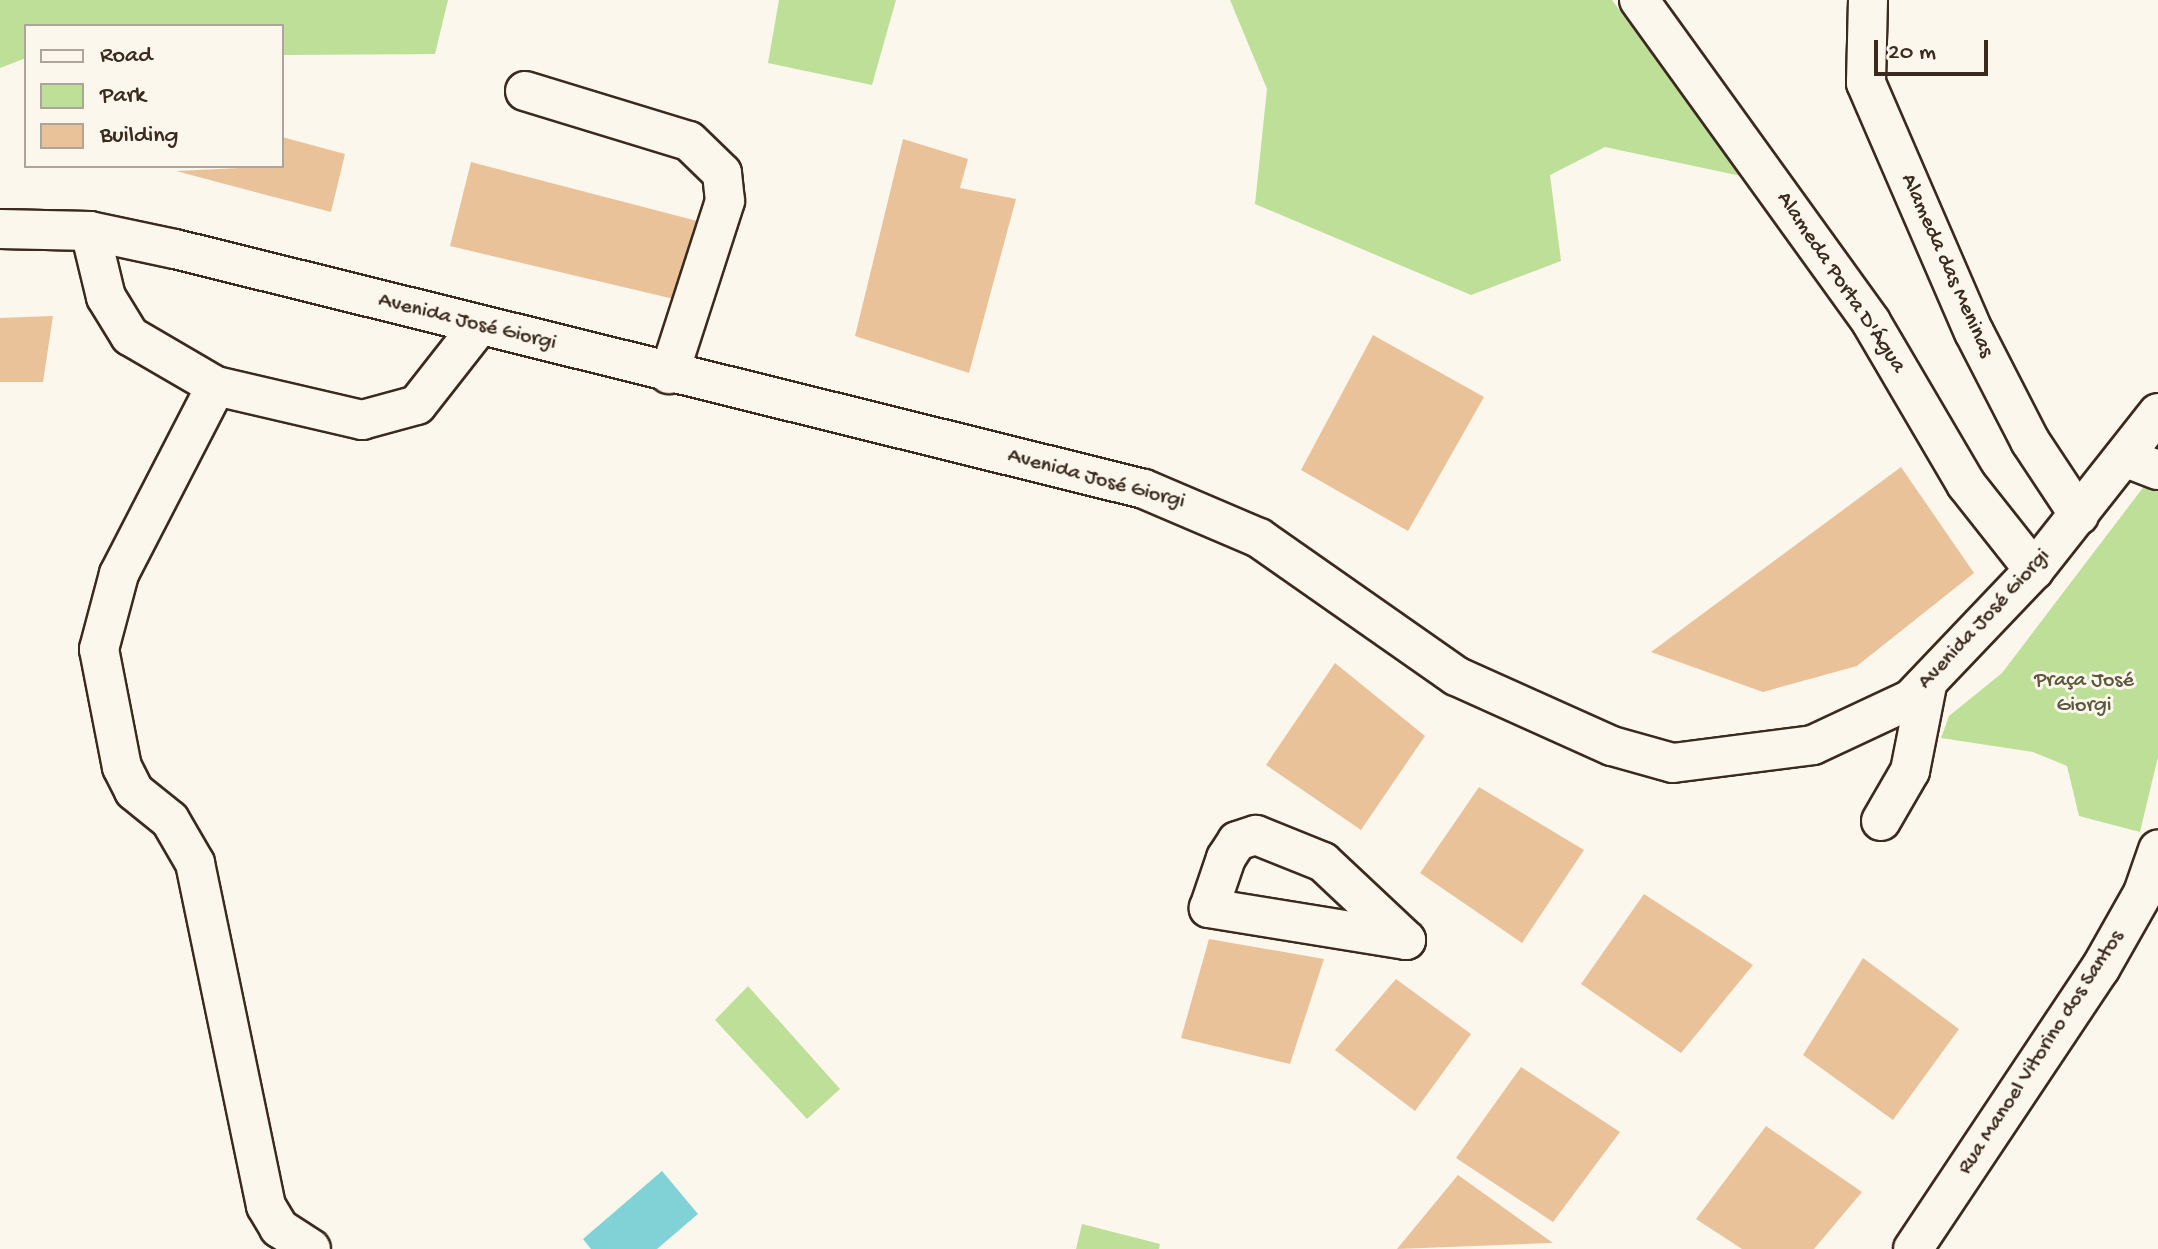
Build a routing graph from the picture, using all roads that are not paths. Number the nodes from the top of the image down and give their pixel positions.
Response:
1 (1639, 0) edge
2 (1868, 0) edge
3 (525, 91) dead end
4 (0, 229) edge
5 (90, 231) junction
6 (479, 326) junction
7 (669, 374) junction
8 (216, 386) junction
9 (2158, 413) edge
10 (2141, 464) edge
11 (2079, 515) junction
12 (2034, 570) junction
13 (1927, 685) junction
14 (1881, 821) dead end
15 (2158, 850) edge
16 (1406, 940) joint
17 (311, 1249) edge
18 (1913, 1249) edge

1 - 12 street, Alameda Porta D'Água
2 - 11 street, Alameda das Meninas
3 - 7 street
4 - 5 street, Avenida José Giorgi
5 - 6 street, Avenida José Giorgi
5 - 8 street
6 - 7 street, Avenida José Giorgi
6 - 8 street
7 - 13 street, Avenida José Giorgi
8 - 17 street
9 - 10 street, Avenida José Giorgi
10 - 11 street, Avenida José Giorgi
11 - 12 street, Avenida José Giorgi
12 - 13 street, Avenida José Giorgi
13 - 14 street
15 - 18 street, Rua Manoel Vitorino dos Santos
16 - 16 street

